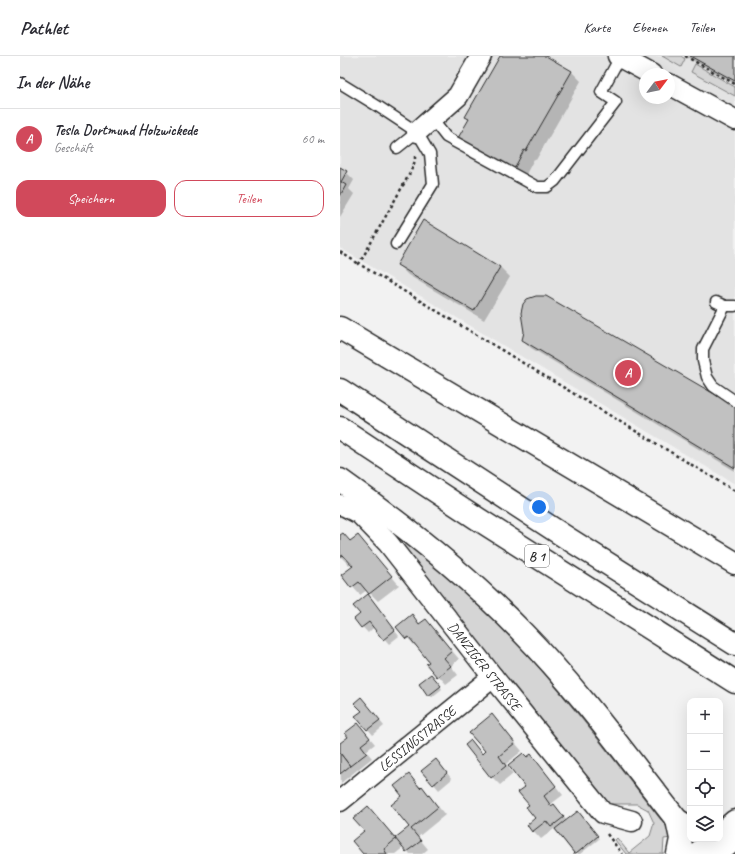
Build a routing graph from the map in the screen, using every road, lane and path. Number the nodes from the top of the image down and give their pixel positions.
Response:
1 (481, 56) edge
2 (619, 56) edge
3 (685, 56) edge
4 (640, 68) edge
5 (340, 83) edge
6 (735, 84) edge
7 (675, 87) edge
8 (432, 119) junction
9 (735, 120) edge
10 (417, 132) junction
11 (397, 148) dead end
12 (396, 244) dead end
13 (340, 252) edge
14 (359, 264) junction
15 (725, 305) edge
16 (340, 328) edge
17 (340, 390) edge
18 (735, 401) edge
19 (340, 428) edge
20 (340, 480) edge
21 (735, 491) edge
22 (340, 505) edge
23 (735, 563) edge
24 (735, 644) edge
25 (493, 677) junction
26 (735, 682) edge
27 (340, 801) edge
28 (632, 821) dead end
29 (735, 821) edge
30 (683, 824) edge
31 (723, 831) edge
32 (735, 836) edge
33 (723, 838) edge
34 (735, 839) edge
35 (711, 842) edge
36 (678, 854) edge
37 (697, 854) edge
38 (716, 854) edge

1 - 8 street
2 - 4 street
2 - 8 lane
3 - 6 path
5 - 10 lane
7 - 9 street
8 - 10 street
10 - 11 lane
10 - 12 lane
10 - 14 path
13 - 14 path
14 - 21 path
15 - 18 lane
16 - 23 main road
17 - 24 main road, B 1
19 - 26 main road, B 1
20 - 30 main road
22 - 25 street, DANZIGER STRASSE
25 - 27 street, LESSINGSTRASSE
25 - 28 street, DANZIGER STRASSE
29 - 31 main road
30 - 36 main road
32 - 33 main road
34 - 38 main road
35 - 37 main road

